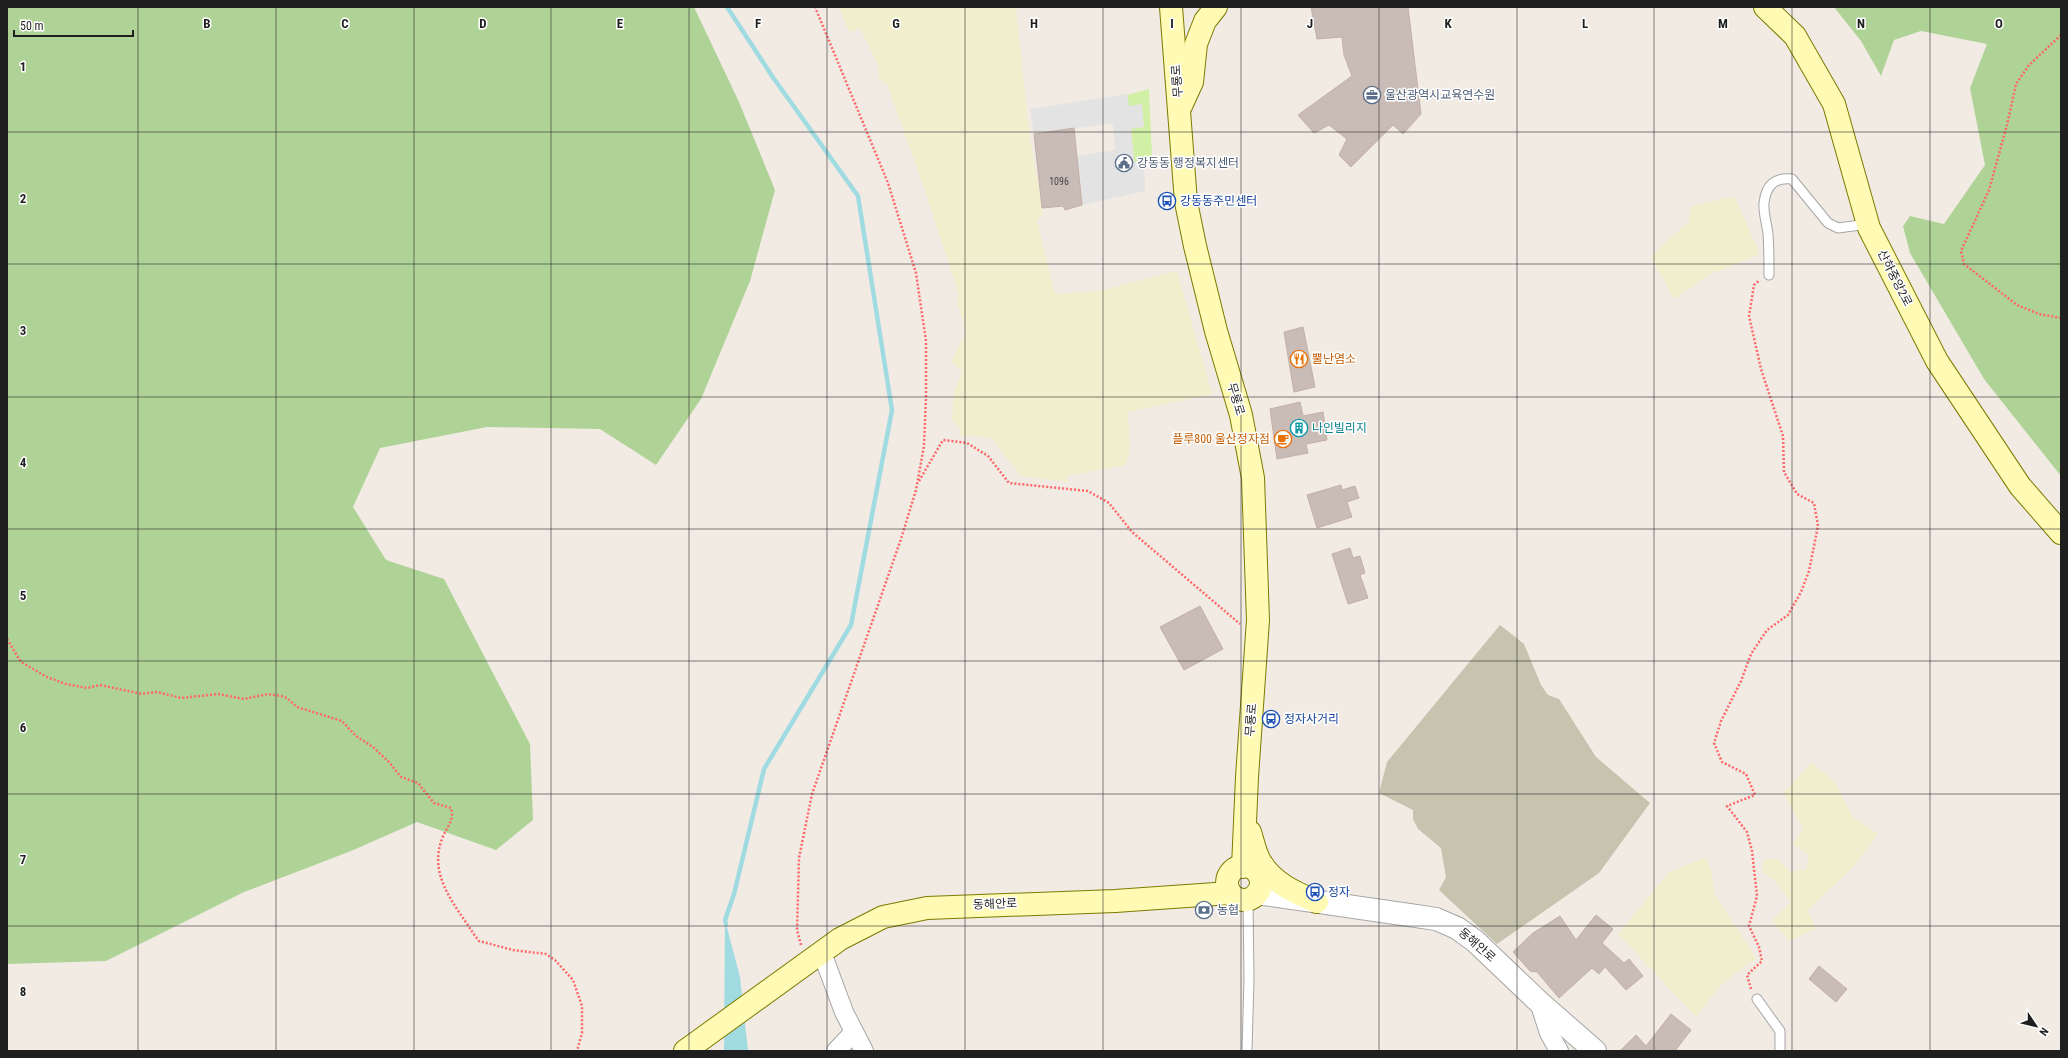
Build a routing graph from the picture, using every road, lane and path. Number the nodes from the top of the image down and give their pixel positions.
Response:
1 (815, 7) edge
2 (1171, 7) edge
3 (1216, 7) edge
4 (1765, 7) edge
5 (2061, 35) edge
6 (1179, 111) junction
7 (1868, 224) junction
8 (1769, 274) joint
9 (2061, 318) edge
10 (918, 483) junction
11 (2061, 533) edge
12 (1257, 638) junction
13 (7, 639) edge
14 (1246, 819) junction
15 (1245, 895) junction
16 (1318, 902) junction
17 (815, 958) junction
18 (1757, 999) joint
19 (1539, 1002) junction
20 (854, 1032) junction
21 (693, 1045) edge
22 (578, 1051) edge
23 (836, 1051) edge
24 (864, 1051) edge
25 (1247, 1051) edge
26 (1560, 1051) edge
27 (1595, 1051) edge
28 (1780, 1051) edge

1 - 10 path
2 - 6 main road, 무룡로
3 - 6 main road
4 - 7 main road, 산하중앙2로
5 - 9 path
6 - 12 main road, 무룡로
7 - 8 lane
7 - 11 main road, 산하중앙2로
8 - 18 path
10 - 12 path
10 - 17 path
12 - 14 main road, 무룡로
13 - 22 path
14 - 15 main road, 무룡로
14 - 16 main road
15 - 16 street, 동해안로
15 - 17 main road, 동해안로
15 - 25 lane
16 - 19 street, 동해안로
17 - 20 street
17 - 21 main road, 동해안로
18 - 28 lane
19 - 26 street
19 - 27 street, 동해안로
20 - 23 street
20 - 24 street

